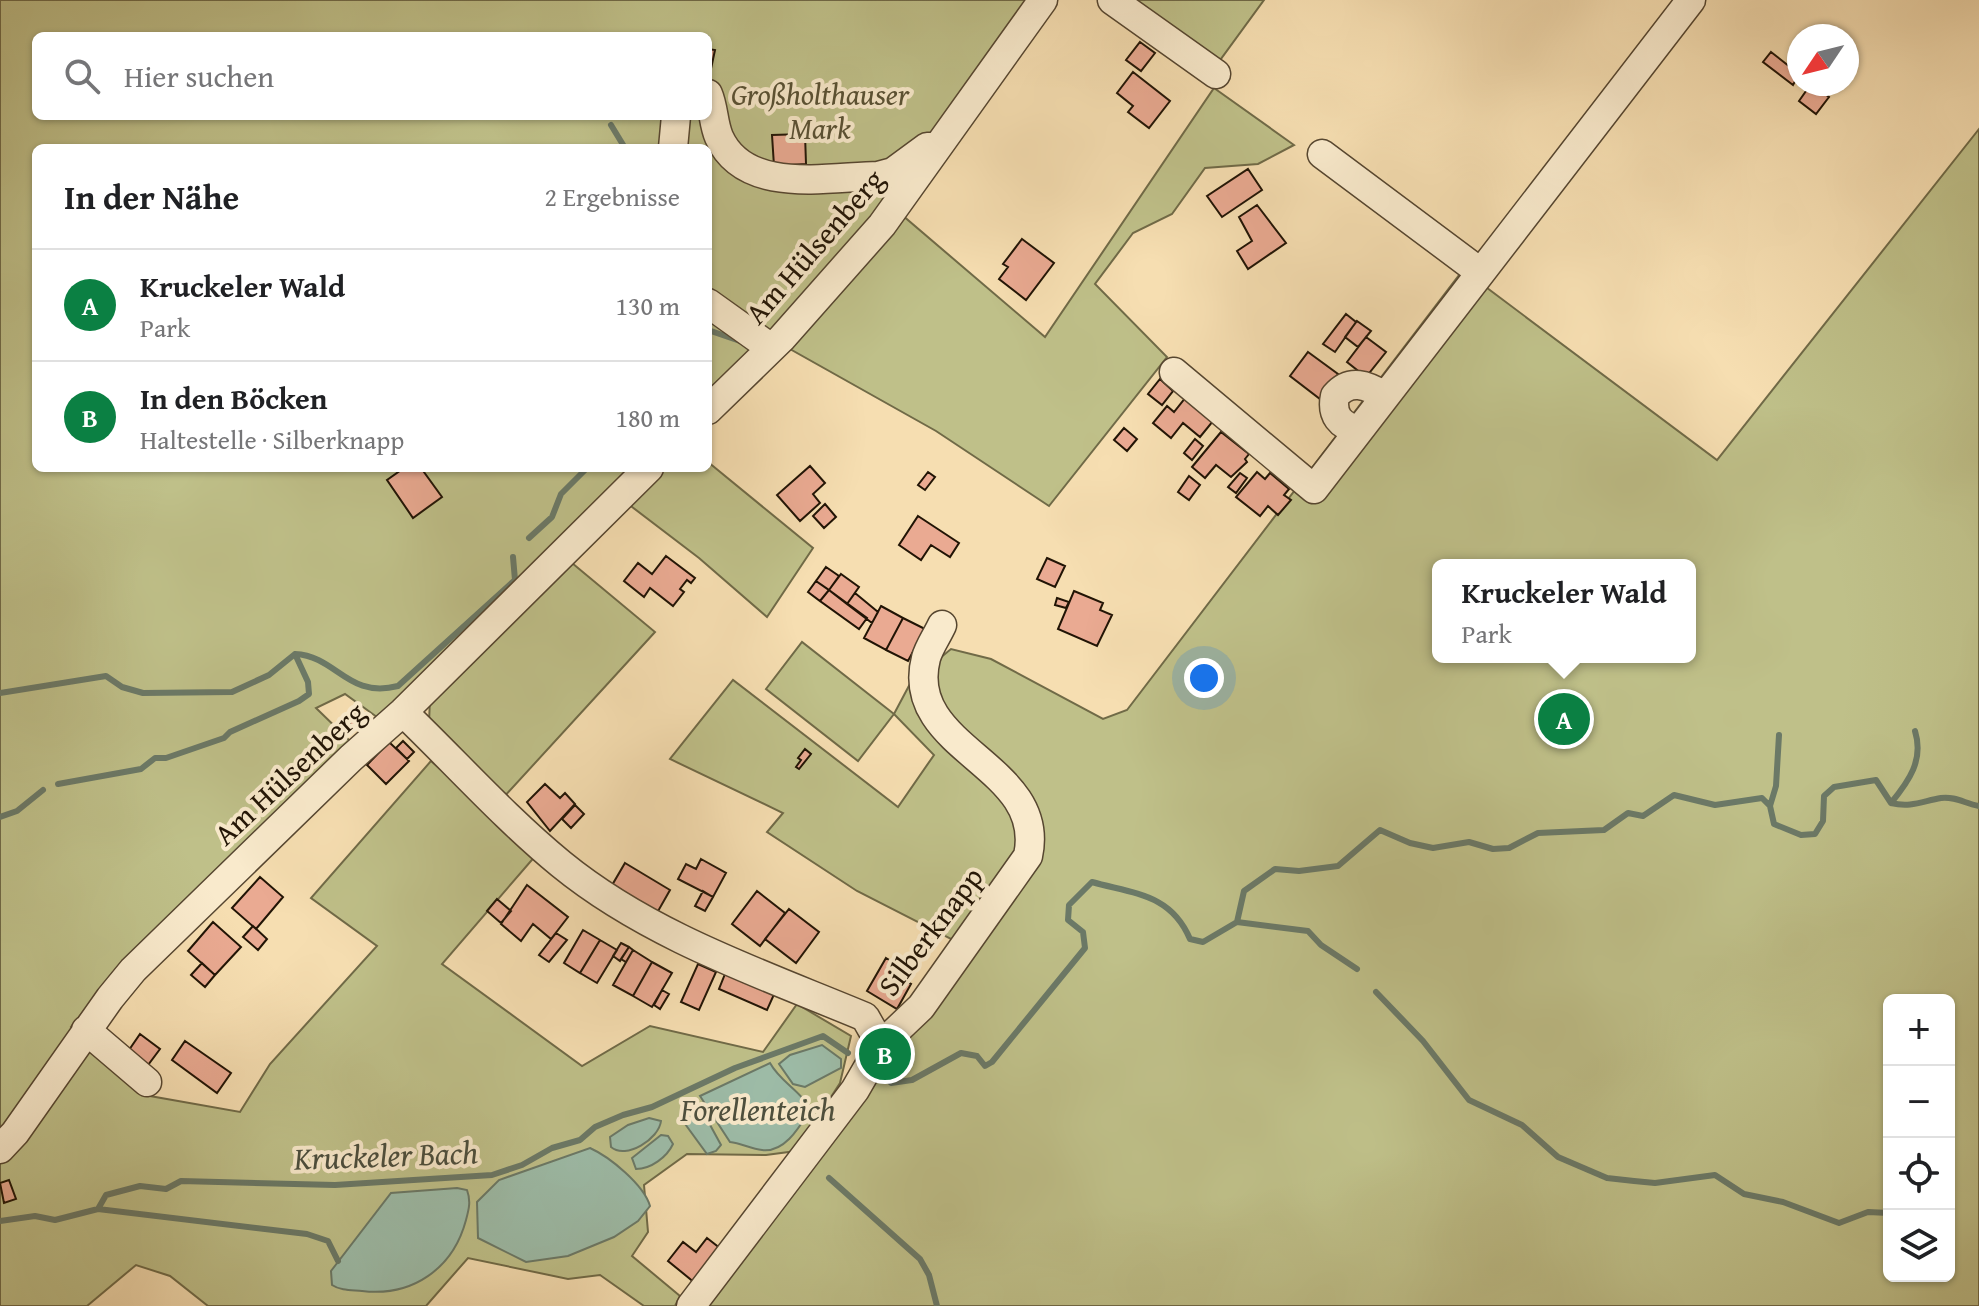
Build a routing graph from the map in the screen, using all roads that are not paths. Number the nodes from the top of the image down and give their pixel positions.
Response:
1 (1043, 0) edge
2 (1112, 0) edge
3 (1691, 0) edge
4 (1216, 74) dead end
5 (712, 109) edge
6 (676, 120) edge
7 (673, 144) edge
8 (941, 147) junction
9 (1322, 154) dead end
10 (1480, 272) junction
11 (712, 306) edge
12 (771, 348) junction
13 (1174, 372) dead end
14 (1385, 396) junction
15 (712, 406) edge
16 (1359, 430) junction
17 (645, 472) edge
18 (942, 625) dead end
19 (403, 712) junction
20 (86, 1030) junction
21 (881, 1045) junction
22 (147, 1082) dead end
23 (0, 1149) edge
24 (691, 1306) edge

1 - 8 street, Am Hülsenberg
2 - 4 street
3 - 10 street
5 - 8 street
6 - 7 street
8 - 12 street, Am Hülsenberg
9 - 10 street
10 - 14 street
11 - 12 street
12 - 15 street, Am Hülsenberg
13 - 16 street
14 - 16 street
14 - 16 street
17 - 19 street, Am Hülsenberg
18 - 21 street, Silberknapp
19 - 20 street, Am Hülsenberg
19 - 21 street
20 - 22 street
20 - 23 street, Am Hülsenberg
21 - 24 street, Silberknapp

